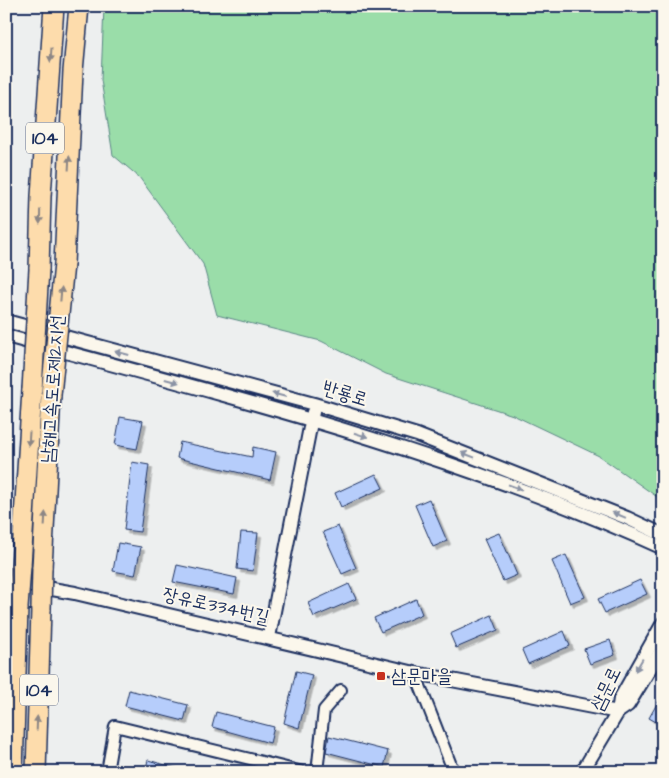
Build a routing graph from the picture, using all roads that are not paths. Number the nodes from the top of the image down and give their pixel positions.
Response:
1 (54, 6) edge
2 (79, 6) edge
3 (6, 321) edge
4 (6, 336) edge
5 (314, 404) junction
6 (311, 418) junction
7 (663, 535) edge
8 (663, 548) edge
9 (6, 582) edge
10 (663, 623) edge
11 (269, 637) junction
12 (663, 647) edge
13 (415, 673) junction
14 (341, 690) dead end
15 (623, 708) junction
16 (15, 712) junction
17 (453, 771) edge
18 (6, 772) edge
19 (13, 772) edge
20 (36, 772) edge
21 (107, 772) edge
22 (303, 772) edge
23 (317, 772) edge
24 (582, 772) edge

1 -> 16 highway, 남해고속도로제2지선 / 104, bridge
20 -> 2 highway, 남해고속도로제2지선 / 104, bridge
5 -> 3 street, 반룡로
4 -> 6 street, 반룡로
5 - 6 street
7 -> 5 street, 반룡로
6 -> 8 street, 반룡로
6 - 11 street
9 - 11 street, 장유로334번길
10 -> 15 street, 삼문로
11 - 13 street, 장유로334번길
12 - 15 street, 삼문로
13 - 15 street, 장유로334번길
13 - 17 street
14 - 23 street
15 - 24 street, 삼문로
16 - 18 highway
16 - 19 highway, 남해고속도로제2지선 / 104
21 - 22 street

